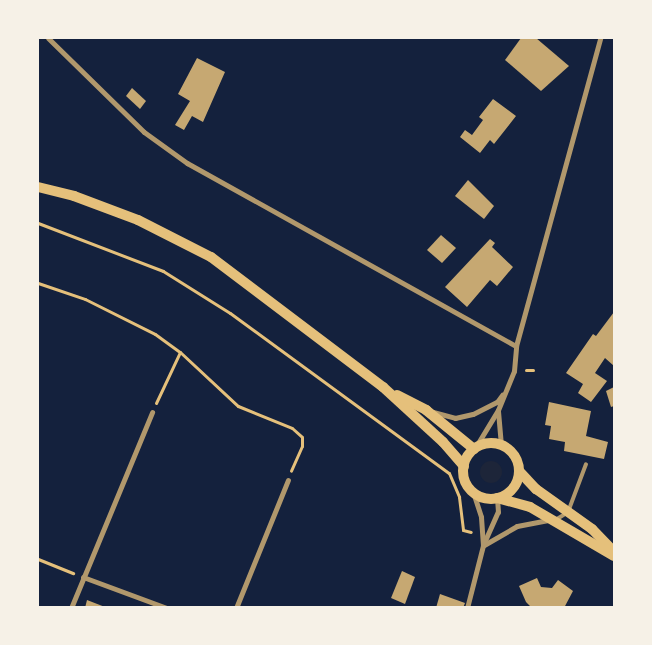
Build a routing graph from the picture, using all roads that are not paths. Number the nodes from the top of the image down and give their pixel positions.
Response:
1 (48, 38) edge
2 (600, 38) edge
3 (38, 187) edge
4 (516, 346) junction
5 (383, 388) junction
6 (507, 389) junction
7 (426, 410) junction
8 (498, 410) junction
9 (152, 412) road end
10 (502, 445) junction
11 (474, 449) junction
12 (586, 464) dead end
13 (464, 466) junction
14 (519, 471) junction
15 (288, 480) road end
16 (473, 492) junction
17 (497, 498) junction
18 (568, 512) junction
19 (550, 520) junction
20 (483, 545) junction
21 (614, 552) edge
22 (614, 556) edge
23 (83, 577) junction
24 (72, 608) edge
25 (167, 608) edge
26 (236, 608) edge
27 (467, 608) edge

1 - 4 street
2 - 4 street
3 - 5 main road
4 - 6 street
5 - 7 main road
5 - 13 main road
6 - 7 street
6 - 8 street
7 - 11 main road
8 - 10 street
8 - 11 street
9 - 23 street
10 - 11 main road
10 - 14 main road
11 - 13 main road
12 - 18 lane
13 - 16 main road
14 - 17 main road
14 - 18 main road
15 - 26 street
16 - 17 main road
16 - 20 street
17 - 19 main road
17 - 20 street
18 - 19 lane
18 - 21 main road
19 - 20 street
19 - 22 main road
20 - 27 street
23 - 24 street
23 - 25 street

